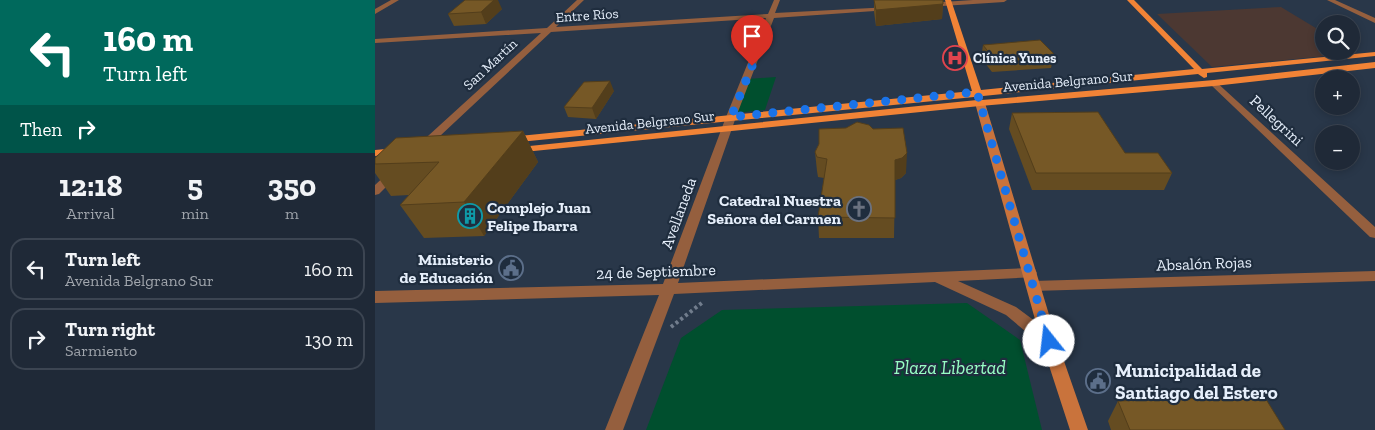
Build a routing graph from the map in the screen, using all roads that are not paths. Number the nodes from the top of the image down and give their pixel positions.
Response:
1 (397, 0) edge
2 (581, 0) edge
3 (777, 0) edge
4 (1004, 0) edge
5 (1130, 0) edge
6 (1331, 0) edge
7 (949, 2) edge
8 (920, 6) edge
9 (901, 7) edge
10 (375, 12) edge
11 (773, 15) junction
12 (1375, 21) edge
13 (546, 30) junction
14 (375, 41) edge
15 (1375, 54) edge
16 (1375, 65) edge
17 (1200, 72) junction
18 (1214, 84) junction
19 (979, 98) junction
20 (729, 123) junction
21 (498, 141) edge
22 (439, 147) edge
23 (504, 151) edge
24 (375, 153) edge
25 (410, 158) junction
26 (375, 164) edge
27 (375, 191) edge
28 (1375, 234) edge
29 (1375, 276) edge
30 (939, 279) junction
31 (1032, 279) junction
32 (669, 289) junction
33 (375, 297) edge
34 (1049, 341) junction
35 (614, 430) edge
36 (1079, 430) edge

1 - 10 street
2 - 13 street, San Martín
3 - 11 street, Avellaneda
4 - 7 street
5 - 17 main road, Pellegrini
6 - 12 street
7 - 8 street
7 - 19 main road
9 - 11 street, Entre Ríos
11 - 13 street, Entre Ríos
11 - 20 street, Avellaneda
13 - 14 street, Entre Ríos
13 - 25 street, San Martín
15 - 17 main road, Avenida Belgrano Sur
16 - 18 main road, Avenida Belgrano Sur
17 - 18 main road, Pellegrini
17 - 19 main road, Avenida Belgrano Sur
18 - 19 main road, Avenida Belgrano Sur
18 - 28 street, Pellegrini
19 - 20 main road, Avenida Belgrano Sur
19 - 31 main road
20 - 21 main road, Avenida Belgrano Sur
20 - 23 main road, Avenida Belgrano Sur
20 - 32 street, Avellaneda
22 - 25 main road
24 - 25 main road
25 - 26 main road
25 - 27 street, San Martín
29 - 31 street, Absalón Rojas
30 - 31 street, 24 de Septiembre
30 - 32 street, 24 de Septiembre
30 - 34 street, 24 de Septiembre
31 - 34 main road
32 - 33 street, 24 de Septiembre
32 - 35 street, Avellaneda
34 - 36 main road

